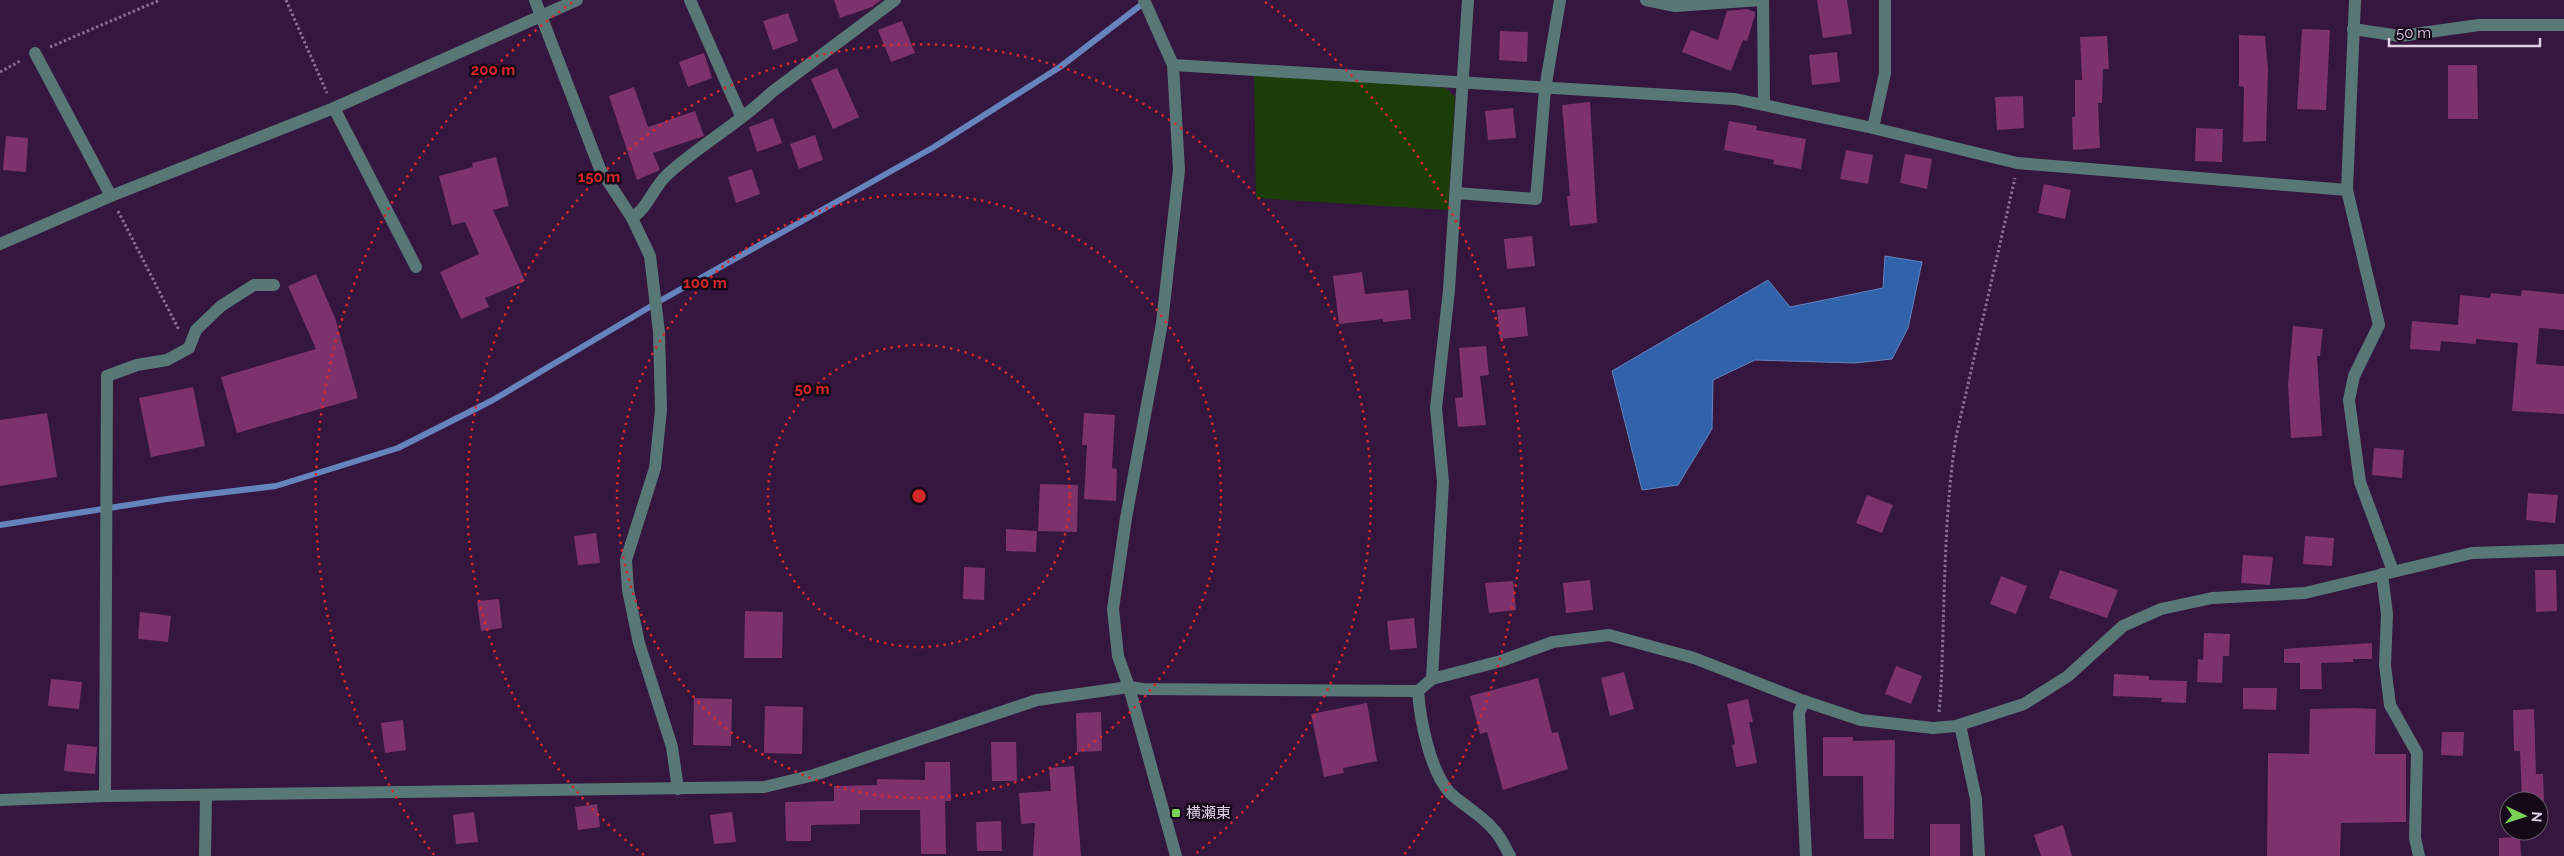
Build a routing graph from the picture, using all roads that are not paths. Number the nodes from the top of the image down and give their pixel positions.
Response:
1 (535, 0) edge
2 (577, 0) edge
3 (690, 0) edge
4 (896, 0) edge
5 (1144, 0) edge
6 (1468, 0) edge
7 (1560, 0) edge
8 (1646, 0) edge
9 (1762, 0) edge
10 (1885, 0) edge
11 (2355, 0) edge
12 (541, 16) junction
13 (2564, 24) edge
14 (2353, 29) junction
15 (35, 53) road end
16 (1173, 65) junction
17 (1462, 83) junction
18 (1545, 89) junction
19 (1764, 104) junction
20 (334, 108) junction
21 (741, 116) junction
22 (1872, 128) junction
23 (2347, 190) junction
24 (1456, 193) junction
25 (111, 196) junction
26 (632, 218) junction
27 (0, 244) edge
28 (416, 267) dead end
29 (274, 285) dead end
30 (2564, 550) edge
31 (2388, 572) junction
32 (1432, 679) junction
33 (1129, 687) junction
34 (1418, 691) junction
35 (1804, 701) junction
36 (1960, 725) junction
37 (678, 789) junction
38 (105, 796) junction
39 (206, 796) junction
40 (0, 800) edge
41 (205, 856) edge
42 (1176, 856) edge
43 (1510, 856) edge
44 (1806, 856) edge
45 (1979, 856) edge
46 (2419, 856) edge

1 - 12 street
2 - 12 street
3 - 21 street
4 - 21 street
5 - 16 street
6 - 17 street
7 - 18 street
8 - 9 street
9 - 19 street
10 - 22 street
11 - 14 street
12 - 20 street
12 - 26 street
13 - 14 street
14 - 23 street
15 - 25 street
16 - 17 street
16 - 33 street
17 - 18 street
17 - 24 street
18 - 19 street
18 - 24 street
19 - 22 street
20 - 25 street
20 - 28 street
21 - 26 street
22 - 23 street
23 - 31 street
24 - 32 street
25 - 27 street
26 - 37 street
29 - 38 street
30 - 31 street
31 - 36 street
31 - 46 street
32 - 34 street
32 - 35 street
33 - 34 street
33 - 37 street
33 - 42 street
34 - 43 street
35 - 36 street
35 - 44 street
36 - 45 street
37 - 39 street
38 - 39 street
38 - 40 street
39 - 41 street

